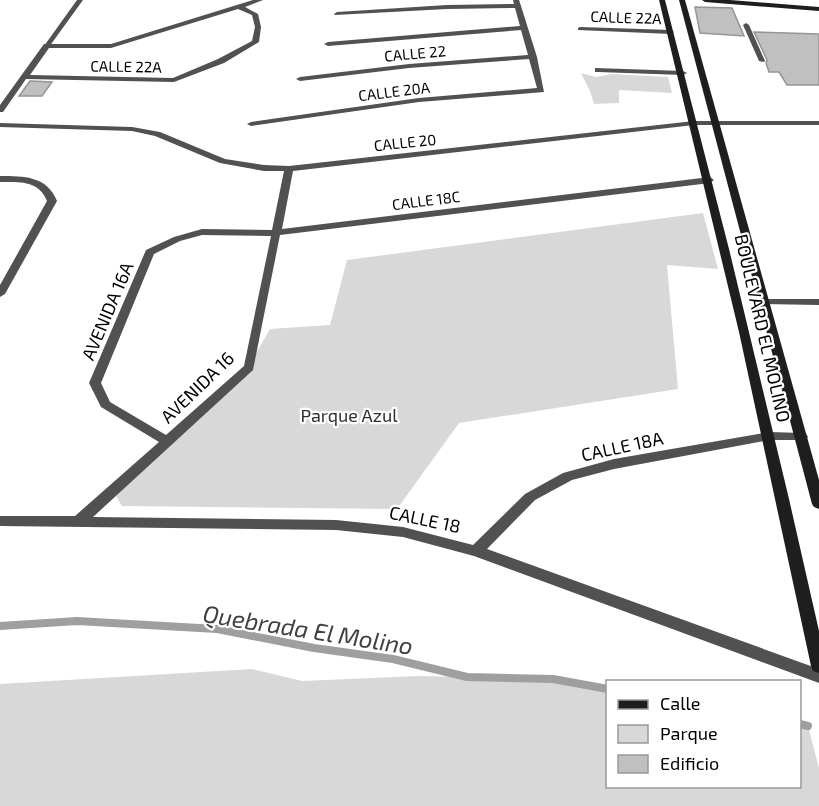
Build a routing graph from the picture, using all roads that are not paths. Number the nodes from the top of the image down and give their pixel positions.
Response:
1 (80, 0) edge
2 (260, 0) edge
3 (662, 0) edge
4 (682, 0) edge
5 (705, 0) edge
6 (517, 3) edge
7 (240, 7) junction
8 (819, 9) edge
9 (337, 14) dead end
10 (746, 25) dead end
11 (523, 28) junction
12 (580, 29) dead end
13 (671, 32) junction
14 (328, 44) dead end
15 (47, 46) junction
16 (533, 57) junction
17 (762, 61) dead end
18 (598, 70) dead end
19 (683, 73) junction
20 (24, 77) junction
21 (300, 80) dead end
22 (0, 110) edge
23 (716, 122) junction
24 (694, 123) junction
25 (251, 124) dead end
26 (0, 125) edge
27 (817, 125) edge
28 (289, 169) junction
29 (0, 179) edge
30 (710, 180) junction
31 (276, 233) junction
32 (150, 252) joint
33 (0, 294) edge
34 (763, 302) junction
35 (819, 302) edge
36 (770, 436) junction
37 (802, 437) junction
38 (167, 441) junction
39 (819, 504) edge
40 (0, 521) edge
41 (78, 522) junction
42 (476, 550) junction
43 (819, 666) edge
44 (819, 676) edge

1 - 15 lane
2 - 7 street
3 - 13 street, BOULEVARD EL MOLINO
4 - 23 street, BOULEVARD EL MOLINO
5 - 8 street
6 - 9 street
6 - 11 street
7 - 15 street
7 - 20 street, CALLE 22A
10 - 17 lane
11 - 14 street
11 - 16 street
12 - 13 street, CALLE 22A
13 - 19 street, BOULEVARD EL MOLINO
15 - 20 street
16 - 21 street, CALLE 22
16 - 25 street, CALLE 20A
18 - 19 street
19 - 24 street, BOULEVARD EL MOLINO
20 - 22 street
23 - 24 street, CALLE 20
23 - 27 street, CALLE 20
23 - 34 street, BOULEVARD EL MOLINO
24 - 28 street, CALLE 20
24 - 30 street, BOULEVARD EL MOLINO
26 - 28 street, CALLE 20
28 - 31 street, AVENIDA 16
29 - 33 street
30 - 31 street, CALLE 18C
30 - 36 street, BOULEVARD EL MOLINO
31 - 32 street, CALLE 18C
31 - 38 street, AVENIDA 16
32 - 38 street, AVENIDA 16A
34 - 35 street
34 - 37 street, BOULEVARD EL MOLINO
36 - 37 street, CALLE 18A
36 - 42 street, CALLE 18A
36 - 43 street, BOULEVARD EL MOLINO
37 - 39 street, BOULEVARD EL MOLINO
38 - 41 street, AVENIDA 16
40 - 41 street, CALLE 18
41 - 42 street, CALLE 18
42 - 44 street, CALLE 18

